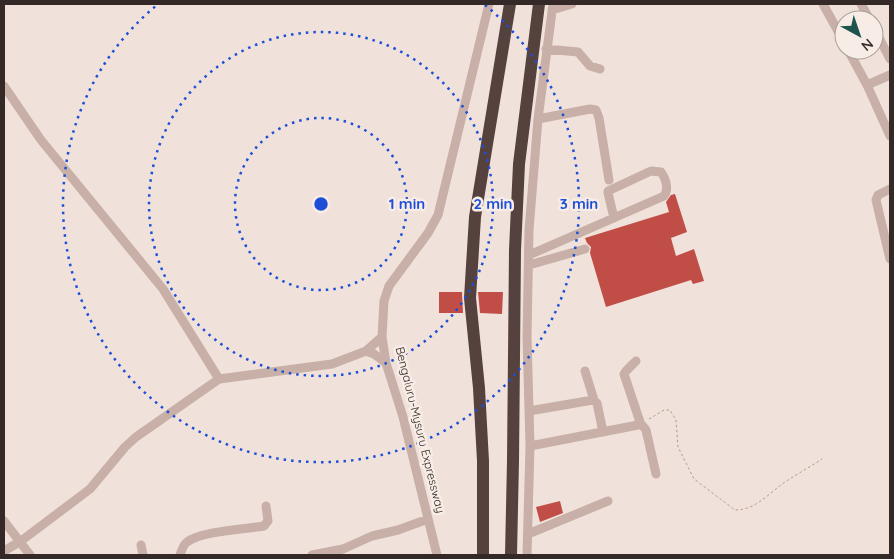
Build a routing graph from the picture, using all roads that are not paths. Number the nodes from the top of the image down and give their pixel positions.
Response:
1 (489, 4) edge
2 (510, 4) edge
3 (539, 4) edge
4 (572, 4) edge
5 (824, 4) edge
6 (552, 7) edge
7 (834, 23) edge
8 (884, 47) edge
9 (546, 49) junction
10 (890, 59) edge
11 (854, 60) edge
12 (600, 69) dead end
13 (890, 75) edge
14 (868, 85) junction
15 (4, 86) edge
16 (538, 119) junction
17 (890, 136) edge
18 (609, 180) dead end
19 (890, 188) edge
20 (614, 218) junction
21 (585, 248) dead end
22 (890, 259) edge
23 (529, 260) junction
24 (382, 337) junction
25 (366, 351) junction
26 (636, 361) dead end
27 (386, 363) junction
28 (585, 371) dead end
29 (219, 379) junction
30 (594, 400) junction
31 (529, 411) junction
32 (641, 425) junction
33 (603, 432) junction
34 (530, 446) junction
35 (656, 474) dead end
36 (608, 501) dead end
37 (266, 506) dead end
38 (428, 519) junction
39 (4, 521) edge
40 (528, 534) junction
41 (21, 541) junction
42 (141, 545) dead end
43 (4, 551) edge
44 (30, 555) edge
45 (142, 555) edge
46 (180, 555) edge
47 (312, 555) edge
48 (437, 555) edge
49 (483, 555) edge
50 (511, 555) edge
51 (527, 555) edge

1 - 24 street, Bengaluru-Mysuru Expressway
2 - 49 highway
3 - 50 highway
4 - 6 street
5 - 7 street
6 - 9 street
8 - 10 street
9 - 12 street
9 - 16 street
11 - 14 street
13 - 14 street
14 - 17 street
15 - 29 street
16 - 18 street
16 - 23 street
19 - 22 street
20 - 20 street
20 - 23 street
21 - 23 street
23 - 31 street
24 - 25 street
24 - 27 street, Bengaluru-Mysuru Expressway
25 - 27 street
25 - 29 street
26 - 32 street
27 - 38 street, Bengaluru-Mysuru Expressway
28 - 30 street
29 - 41 street
30 - 31 street
30 - 33 street
31 - 34 street
32 - 33 street
32 - 35 street
33 - 34 street
34 - 40 street
36 - 40 street
37 - 46 street
38 - 47 street
38 - 48 street, Bengaluru-Mysuru Expressway
39 - 41 street
40 - 51 street
41 - 43 street
41 - 44 street
42 - 45 street

